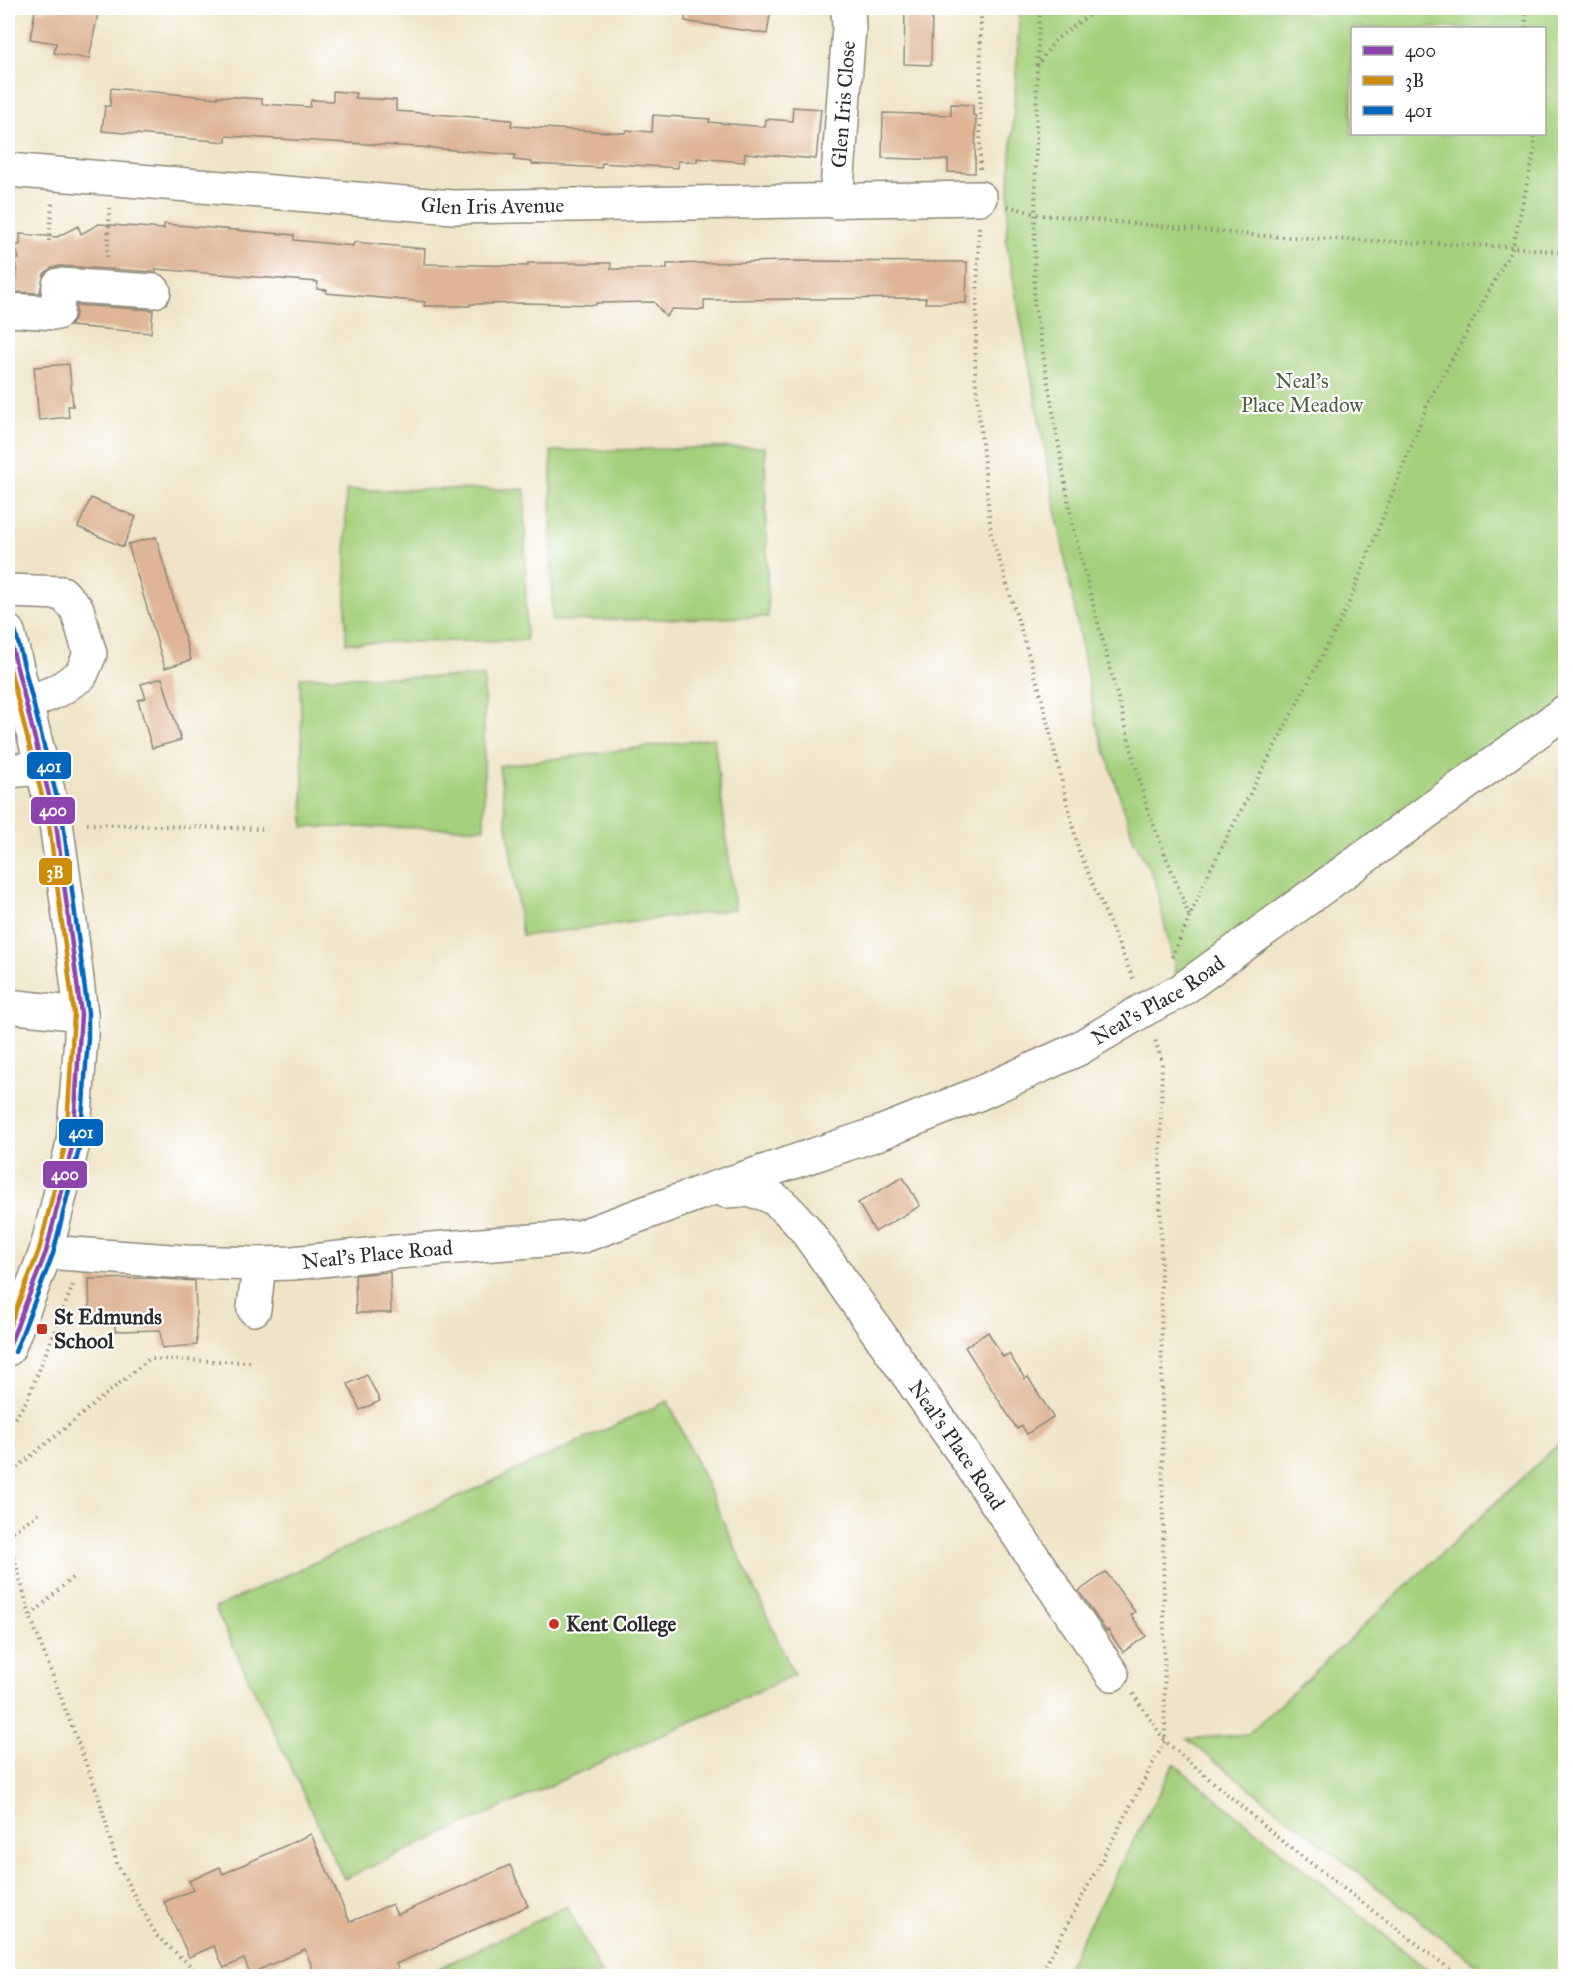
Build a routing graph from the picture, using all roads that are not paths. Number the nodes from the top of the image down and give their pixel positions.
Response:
1 (848, 8) edge
2 (8, 170) edge
3 (980, 198) road end
4 (836, 202) junction
5 (154, 291) dead end
6 (8, 310) edge
7 (8, 591) edge
8 (8, 632) edge
9 (26, 704) junction
10 (1566, 711) edge
11 (42, 768) junction
12 (8, 771) edge
13 (8, 1006) edge
14 (81, 1014) junction
15 (700, 1193) junction
16 (46, 1252) junction
17 (258, 1264) junction
18 (254, 1310) dead end
19 (8, 1349) edge
20 (1112, 1674) road end

1 - 4 street, Glen Iris Close
2 - 4 street, Glen Iris Avenue
3 - 4 street, Glen Iris Avenue
5 - 6 street
7 - 9 street
8 - 9 street
9 - 11 street
10 - 15 street, Neal's Place Road
11 - 12 street
11 - 14 street
13 - 14 street
14 - 16 street
15 - 17 street, Neal's Place Road
15 - 20 street, Neal's Place Road
16 - 17 street, Neal's Place Road
16 - 19 street
17 - 18 street

